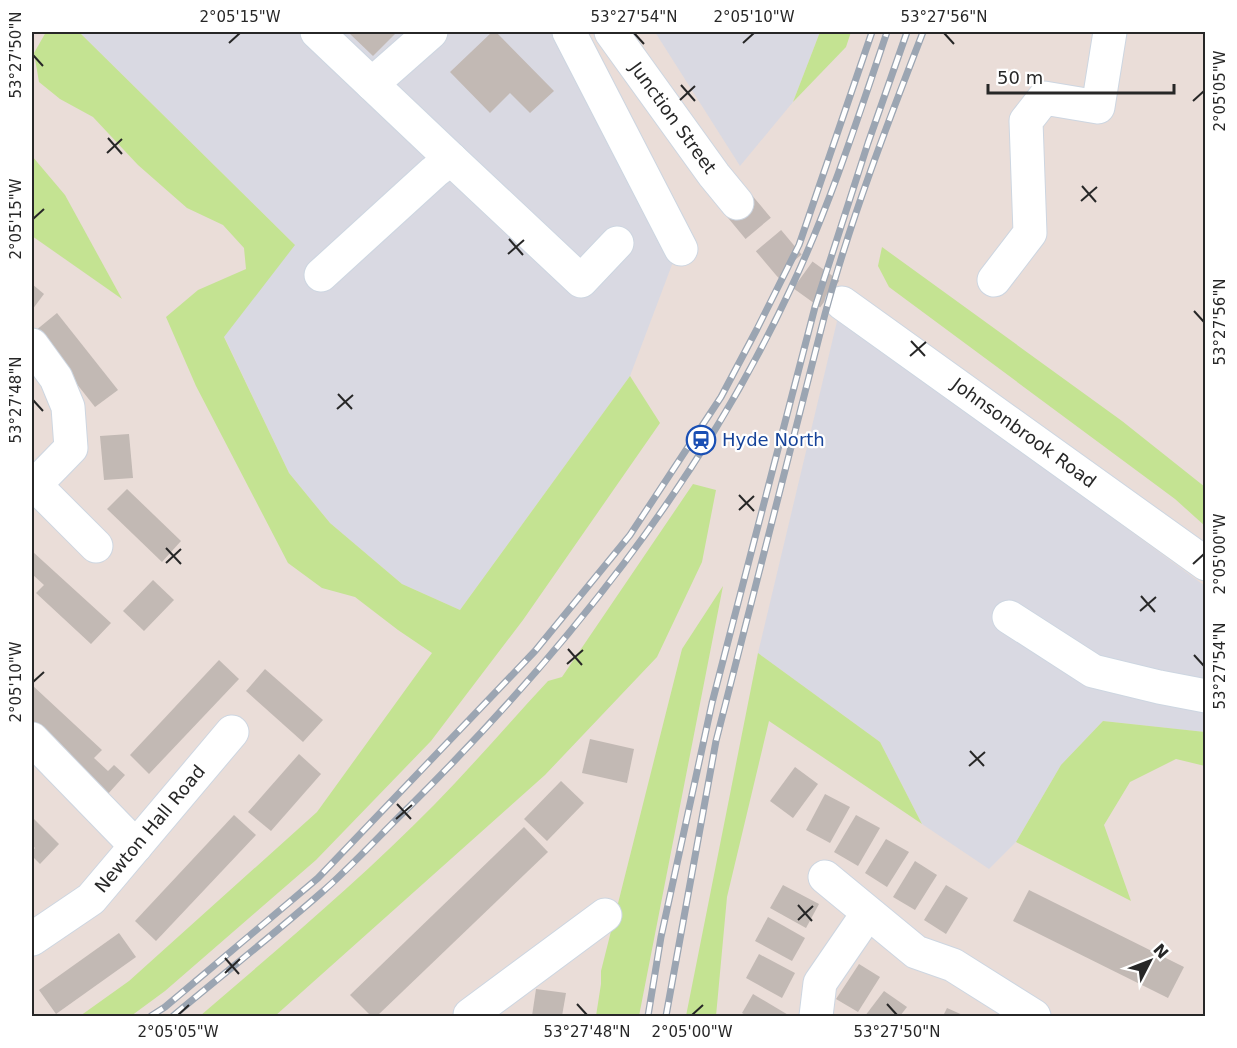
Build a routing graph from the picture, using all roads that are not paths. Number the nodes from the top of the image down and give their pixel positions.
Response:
1 (317, 32) edge
2 (431, 32) edge
3 (569, 32) edge
4 (611, 32) edge
5 (1110, 32) edge
6 (372, 84) junction
7 (444, 154) junction
8 (737, 203) tunnel mouth
9 (617, 243) dead end
10 (681, 249) dead end
11 (321, 275) dead end
12 (994, 280) dead end
13 (842, 303) tunnel mouth
14 (32, 345) edge
15 (33, 486) edge
16 (96, 546) dead end
17 (1206, 564) edge
18 (1010, 617) dead end
19 (1206, 696) edge
20 (232, 732) dead end
21 (32, 739) edge
22 (136, 846) junction
23 (825, 878) dead end
24 (868, 913) junction
25 (605, 915) dead end
26 (32, 939) edge
27 (470, 1017) edge
28 (816, 1017) edge
29 (1034, 1017) edge

1 - 6 street
2 - 6 street
3 - 10 street
4 - 8 street, Junction Street
5 - 12 street
6 - 7 street
7 - 9 street
7 - 11 street
13 - 17 street, Johnsonbrook Road
14 - 15 street
15 - 16 street
18 - 19 street
20 - 22 street, Newton Hall Road
21 - 22 street
22 - 26 street, Newton Hall Road
23 - 24 street
24 - 28 street
24 - 29 street
25 - 27 street

